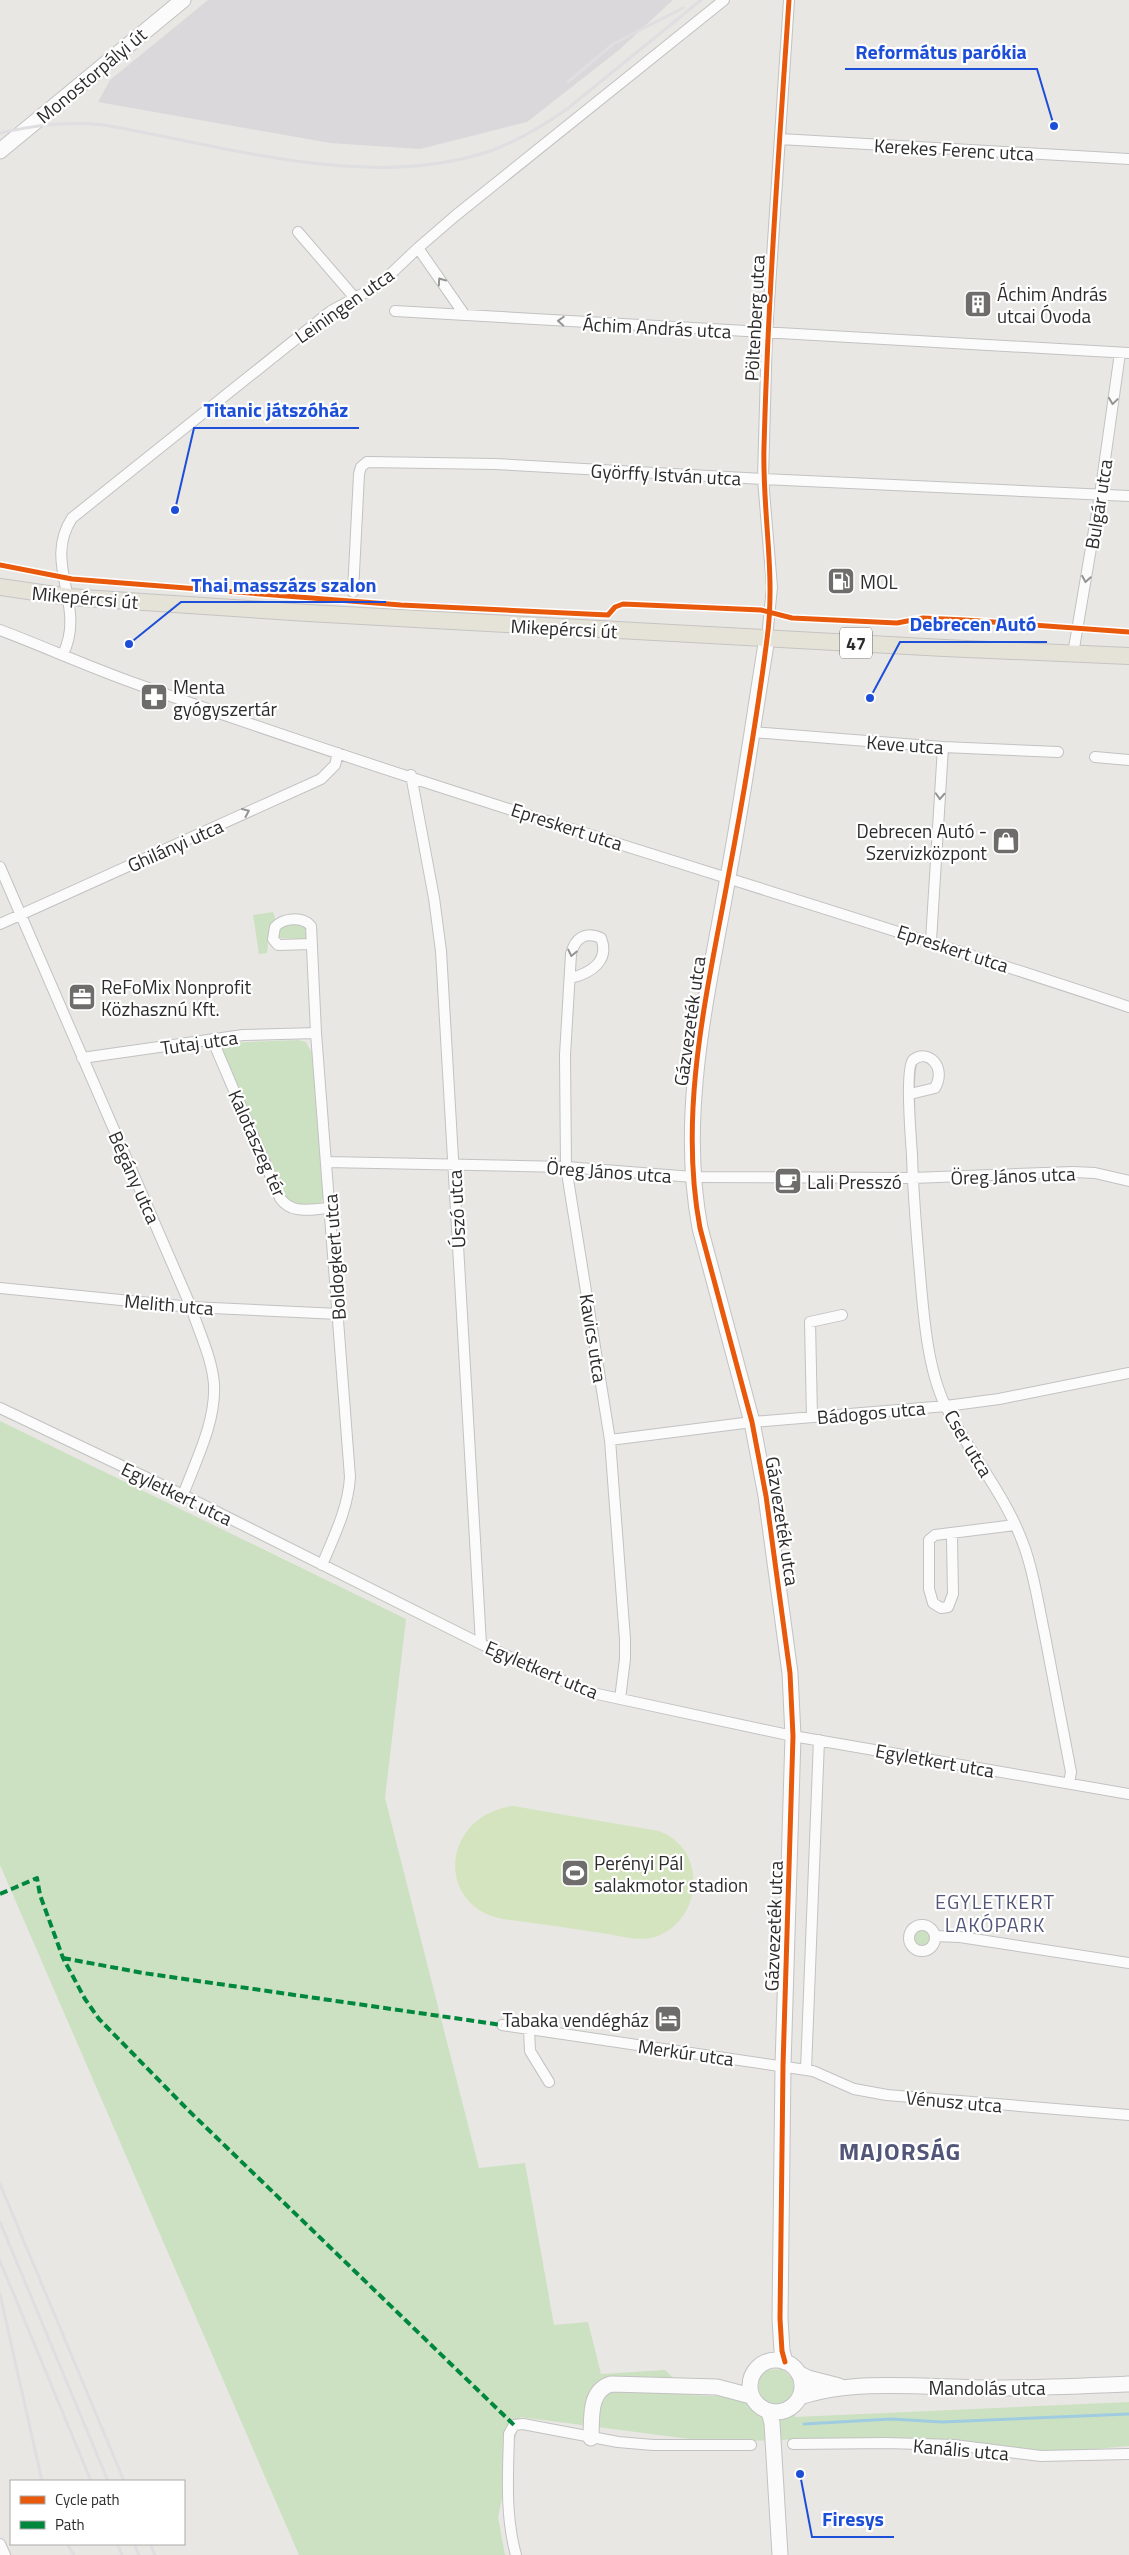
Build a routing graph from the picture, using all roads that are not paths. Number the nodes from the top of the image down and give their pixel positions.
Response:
1 (183, 0) edge
2 (724, 0) edge
3 (789, 0) edge
4 (780, 139) junction
5 (0, 151) edge
6 (1129, 159) edge
7 (298, 232) dead end
8 (418, 248) junction
9 (355, 298) junction
10 (395, 311) dead end
11 (464, 314) junction
12 (767, 333) junction
13 (1125, 353) edge
14 (763, 479) junction
15 (1100, 495) junction
16 (1129, 496) edge
17 (0, 587) edge
18 (354, 592) dead end
19 (69, 597) junction
20 (0, 630) edge
21 (768, 638) junction
22 (63, 654) junction
23 (1073, 654) junction
24 (1129, 656) edge
25 (752, 732) junction
26 (943, 747) junction
27 (1058, 752) dead end
28 (338, 753) junction
29 (1096, 757) dead end
30 (1129, 760) edge
31 (410, 775) junction
32 (0, 867) edge
33 (728, 877) junction
34 (21, 914) junction
35 (0, 924) edge
36 (931, 941) junction
37 (311, 944) dead end
38 (571, 978) junction
39 (1129, 1007) edge
40 (316, 1033) junction
41 (212, 1039) junction
42 (82, 1058) junction
43 (910, 1094) dead end
44 (327, 1162) junction
45 (454, 1164) junction
46 (566, 1167) junction
47 (693, 1177) junction
48 (912, 1178) junction
49 (1129, 1180) edge
50 (330, 1208) junction
51 (0, 1288) edge
52 (191, 1307) junction
53 (338, 1314) junction
54 (842, 1315) dead end
55 (1129, 1373) edge
56 (946, 1406) junction
57 (0, 1408) edge
58 (812, 1417) junction
59 (752, 1422) junction
60 (610, 1440) junction
61 (183, 1494) junction
62 (1015, 1525) junction
63 (952, 1539) dead end
64 (322, 1565) junction
65 (481, 1644) junction
66 (620, 1699) junction
67 (793, 1736) junction
68 (819, 1740) junction
69 (1069, 1783) junction
70 (1129, 1794) edge
71 (935, 1936) dead end
72 (1129, 1963) edge
73 (502, 2025) dead end
74 (530, 2029) junction
75 (783, 2066) junction
76 (806, 2070) junction
77 (549, 2082) dead end
78 (1129, 2115) edge
79 (780, 2319) junction
80 (768, 2362) junction
81 (785, 2362) junction
82 (798, 2373) junction
83 (752, 2375) junction
84 (1129, 2384) edge
85 (717, 2387) junction
86 (846, 2388) junction
87 (752, 2396) junction
88 (800, 2397) junction
89 (789, 2409) junction
90 (769, 2412) junction
91 (591, 2438) junction
92 (793, 2444) dead end
93 (752, 2445) dead end
94 (1129, 2454) edge
95 (772, 2456) junction
96 (0, 2544) edge
97 (5, 2555) edge
98 (516, 2555) edge
99 (780, 2555) edge

1 - 5 street, Monostorpályi út
2 - 8 street, Leiningen utca
3 - 4 street, Pöltenberg utca
4 - 6 street, Kerekes Ferenc utca
4 - 12 street, Pöltenberg utca
7 - 9 street
8 - 9 street, Leiningen utca
11 -> 8 street
9 - 19 street, Leiningen utca
10 - 11 street, Áchim András utca
12 -> 11 street, Áchim András utca
12 - 13 street, Áchim András utca
12 - 14 street, Pöltenberg utca
13 -> 15 street, Bulgár utca
14 - 15 street, Györffy István utca
14 - 18 street, Györffy István utca
14 - 21 street, Pöltenberg utca
15 - 16 street, Györffy István utca
15 -> 23 street, Bulgár utca
17 - 19 main road, Mikepércsi út / 47
19 - 21 main road, Mikepércsi út / 47
19 - 22 street
20 - 22 street
21 - 23 main road, Mikepércsi út / 47
21 - 25 street, Gázvezeték utca
22 - 28 street, Epreskert utca
23 - 24 main road, Mikepércsi út / 47
25 - 26 street, Keve utca
25 - 33 street, Gázvezeték utca
26 - 27 street, Keve utca
26 -> 36 street
28 - 31 street, Epreskert utca
34 -> 28 street, Ghilányi utca
29 - 30 street
31 - 33 street, Epreskert utca
31 - 45 street, Úszó utca
32 - 34 street, Bégány utca
33 - 36 street, Epreskert utca
33 - 47 street, Gázvezeték utca
34 - 35 street, Ghilányi utca
34 - 42 street, Bégány utca
36 - 39 street, Epreskert utca
37 - 40 street, Boldogkert utca
38 -> 38 street, Kavics utca
38 - 46 street, Kavics utca
40 - 41 street, Tutaj utca
40 - 44 street, Boldogkert utca
41 - 42 street, Tutaj utca
41 - 50 street, Kalotaszeg tér
42 - 52 street, Bégány utca
43 - 48 street, Cser utca
44 - 45 street, Öreg János utca
44 - 50 street, Boldogkert utca
45 - 46 street, Öreg János utca
45 - 65 street, Úszó utca
46 - 47 street, Öreg János utca
46 - 60 street, Kavics utca
47 - 48 street, Öreg János utca
47 - 59 street, Gázvezeték utca
48 - 49 street, Öreg János utca
48 - 56 street, Cser utca
50 - 53 street, Boldogkert utca
51 - 52 street, Melith utca
52 - 53 street, Melith utca
52 - 61 street, Bégány utca
53 - 64 street, Boldogkert utca
54 - 58 street
55 - 56 street, Bádogos utca
56 - 58 street, Bádogos utca
56 - 62 street, Cser utca
57 - 61 street, Egyletkert utca
58 - 59 street, Bádogos utca
59 - 60 street, Bádogos utca
59 - 67 street, Gázvezeték utca
60 - 66 street, Kavics utca
61 - 64 street, Egyletkert utca
62 - 63 street
62 - 69 street, Cser utca
64 - 65 street, Egyletkert utca
65 - 66 street, Egyletkert utca
66 - 67 street, Egyletkert utca
67 - 68 street, Egyletkert utca
67 - 75 street, Gázvezeték utca
68 - 69 street, Egyletkert utca
68 - 76 street
69 - 70 street, Egyletkert utca
71 - 72 street
73 - 74 street, Merkúr utca
74 - 75 street, Merkúr utca
74 - 77 street
75 - 76 street, Vénusz utca
75 - 79 street, Gázvezeték utca
76 - 78 street, Vénusz utca
79 - 80 street, Gázvezeték utca
79 - 81 street, Gázvezeték utca
80 - 81 street
80 - 83 street
81 - 82 street
82 - 86 street, Mandolás utca
82 - 88 street
83 - 85 street
83 - 87 street
84 - 86 street, Mandolás utca
85 - 87 street
85 - 91 street
86 - 88 street, Mandolás utca
87 - 90 street
88 - 89 street
89 - 90 street
89 - 95 street
90 - 95 street
91 - 93 street
91 - 98 street
92 - 94 street, Kanális utca
95 - 99 street
96 - 97 street

